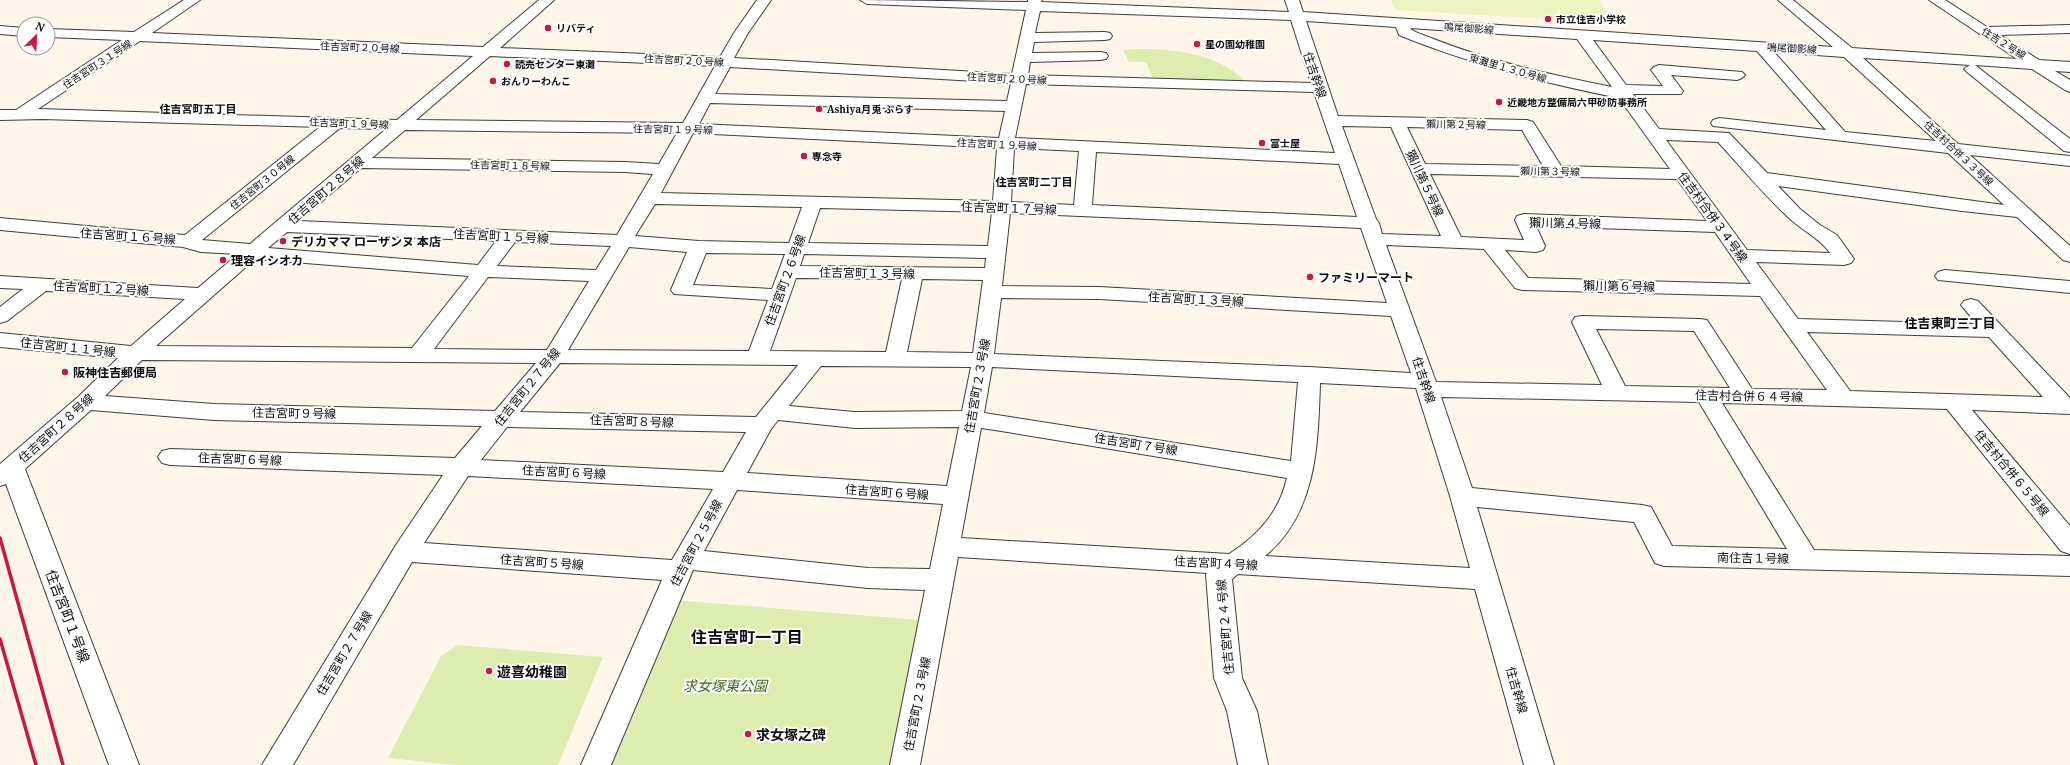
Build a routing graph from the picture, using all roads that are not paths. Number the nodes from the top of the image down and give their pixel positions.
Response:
1 (193, 0) edge
2 (547, 0) edge
3 (764, 0) edge
4 (867, 0) edge
5 (1785, 0) edge
6 (1936, 0) edge
7 (1035, 3) edge
8 (1294, 8) edge
9 (1401, 23) junction
10 (2070, 29) edge
11 (0, 30) edge
12 (16, 31) edge
13 (1984, 31) junction
14 (56, 33) edge
15 (1105, 36) dead end
16 (1582, 36) junction
17 (136, 38) junction
18 (1761, 46) junction
19 (1025, 48) junction
20 (486, 52) junction
21 (1848, 52) junction
22 (1101, 56) dead end
23 (726, 62) junction
24 (2038, 64) junction
25 (2070, 67) edge
26 (1972, 69) dead end
27 (1737, 75) dead end
28 (1019, 79) junction
29 (2070, 87) edge
30 (1320, 88) junction
31 (1623, 92) junction
32 (705, 98) junction
33 (1014, 106) junction
34 (0, 115) edge
35 (17, 116) junction
36 (1332, 121) junction
37 (336, 123) junction
38 (1397, 123) junction
39 (401, 125) junction
40 (0, 126) edge
41 (687, 128) junction
42 (1721, 130) junction
43 (1654, 134) junction
44 (1840, 136) junction
45 (1006, 144) junction
46 (2070, 147) edge
47 (1088, 148) junction
48 (1955, 148) junction
49 (1346, 159) junction
50 (2070, 161) edge
51 (356, 164) junction
52 (1419, 168) junction
53 (664, 170) junction
54 (1556, 171) junction
55 (1682, 174) junction
56 (1762, 178) junction
57 (649, 198) junction
58 (813, 202) junction
59 (1002, 208) junction
60 (1083, 211) junction
61 (2023, 212) junction
62 (0, 224) edge
63 (284, 226) junction
64 (1721, 227) junction
65 (1372, 231) junction
66 (2044, 232) junction
67 (510, 236) junction
68 (2070, 236) edge
69 (621, 241) junction
70 (188, 242) junction
71 (1454, 243) junction
72 (1490, 244) junction
73 (699, 247) junction
74 (796, 250) junction
75 (254, 251) junction
76 (996, 252) junction
77 (1742, 256) junction
78 (2070, 256) edge
79 (483, 271) junction
80 (788, 272) junction
81 (912, 274) junction
82 (601, 276) junction
83 (1945, 276) dead end
84 (0, 282) edge
85 (992, 283) junction
86 (41, 285) junction
87 (2070, 288) edge
88 (1766, 290) junction
89 (203, 294) junction
90 (780, 295) junction
91 (1971, 305) dead end
92 (1400, 310) junction
93 (0, 317) edge
94 (1792, 324) junction
95 (1995, 331) junction
96 (0, 340) edge
97 (136, 353) junction
98 (417, 356) junction
99 (554, 356) junction
100 (757, 358) junction
101 (815, 359) junction
102 (895, 359) junction
103 (983, 360) junction
104 (1310, 374) junction
105 (1426, 385) junction
106 (1617, 393) junction
107 (1706, 395) junction
108 (1746, 396) junction
109 (1844, 398) junction
110 (86, 402) junction
111 (1954, 403) junction
112 (2067, 406) edge
113 (502, 418) junction
114 (767, 419) junction
115 (972, 419) junction
116 (170, 457) dead end
117 (461, 467) junction
118 (1299, 471) junction
119 (6, 472) edge
120 (730, 481) junction
121 (957, 496) junction
122 (1462, 496) junction
123 (2070, 544) edge
124 (948, 547) junction
125 (404, 552) junction
126 (1806, 559) junction
127 (1231, 564) junction
128 (683, 565) junction
129 (2070, 566) edge
130 (1484, 579) junction
131 (942, 580) junction
132 (124, 765) edge
133 (278, 765) edge
134 (596, 765) edge
135 (905, 765) edge
136 (1253, 765) edge
137 (1539, 765) edge

1 - 17 street, 住吉宮町３１号線
2 - 20 street, 住吉宮町２８号線
3 - 23 street, 住吉宮町２７号線
4 - 7 street, 鳴尾御影線
5 - 21 street, 住吉村合併３３号線
6 - 13 street, 住吉２号線
7 - 8 street, 鳴尾御影線
7 - 19 street, 住吉宮町２３号線
8 - 9 street, 鳴尾御影線
8 - 30 street, 住吉幹線
9 - 16 street, 鳴尾御影線
9 - 31 street, 東灘里１３０号線
10 - 13 street
11 - 12 street
13 - 24 street, 住吉２号線
14 - 17 street, 住吉宮町２０号線
15 - 19 street
16 - 18 street, 鳴尾御影線
16 - 31 street, 住吉村合併３４号線
17 - 20 street, 住吉宮町２０号線
17 - 35 street, 住吉宮町３１号線
18 - 21 street, 鳴尾御影線
18 - 44 street
19 - 22 street
19 - 28 street, 住吉宮町２３号線
20 - 23 street, 住吉宮町２０号線
20 - 39 street, 住吉宮町２８号線
21 - 24 street, 鳴尾御影線
21 - 48 street, 住吉村合併３３号線
23 - 28 street, 住吉宮町２０号線
23 - 32 street, 住吉宮町２７号線
24 - 25 street, 鳴尾御影線
24 - 29 street, 住吉２号線
26 - 46 street
27 - 31 street
28 - 30 street, 住吉宮町２０号線
28 - 33 street, 住吉宮町２３号線
30 - 36 street, 住吉幹線
31 - 43 street, 住吉村合併３４号線
32 - 33 street
32 - 41 street, 住吉宮町２７号線
33 - 45 street, 住吉宮町２３号線
34 - 35 street, 住吉宮町１９号線
35 - 37 street, 住吉宮町１９号線
35 - 40 street, 住吉宮町３１号線
36 - 38 street, 獺川第２号線
36 - 49 street, 住吉幹線
37 - 39 street, 住吉宮町１９号線
37 - 70 street, 住吉宮町３０号線
38 - 52 street, 獺川第５号線
38 - 54 street, 獺川第２号線
39 - 41 street, 住吉宮町１９号線
39 - 51 street, 住吉宮町２８号線
41 - 45 street, 住吉宮町１９号線
41 - 53 street, 住吉宮町２７号線
42 - 43 street
42 - 44 street
42 - 56 street
43 - 55 street, 住吉村合併３４号線
44 - 48 street
45 - 47 street, 住吉宮町１９号線
45 - 59 street, 住吉宮町２３号線
47 - 49 street, 住吉宮町１９号線
47 - 60 street
48 - 50 street
48 - 61 street, 住吉村合併３３号線
49 - 65 street, 住吉幹線
51 - 53 street, 住吉宮町１８号線
51 - 63 street, 住吉宮町２８号線
52 - 54 street, 獺川第３号線
52 - 71 street, 獺川第５号線
53 - 57 street, 住吉宮町２７号線
54 - 55 street, 獺川第３号線
55 - 64 street, 住吉村合併３４号線
56 - 61 street
56 - 77 street
57 - 58 street, 住吉宮町１７号線
57 - 69 street, 住吉宮町２７号線
58 - 59 street, 住吉宮町１７号線
58 - 74 street, 住吉宮町２６号線
59 - 60 street, 住吉宮町１７号線
59 - 76 street, 住吉宮町２３号線
60 - 65 street, 住吉宮町１７号線
61 - 66 street, 住吉村合併３３号線
62 - 70 street, 住吉宮町１６号線
63 - 67 street, 住吉宮町１５号線
63 - 75 street, 住吉宮町２８号線
64 - 72 street, 獺川第４号線
64 - 77 street, 住吉村合併３４号線
65 - 71 street, 獺川第４号線
65 - 92 street, 住吉幹線
66 - 68 street
66 - 78 street, 住吉村合併３３号線
67 - 69 street, 住吉宮町１５号線
67 - 79 street
69 - 73 street, 住吉宮町１５号線
69 - 82 street, 住吉宮町２７号線
70 - 75 street, 住吉宮町１６号線
71 - 72 street, 獺川第４号線
72 - 88 street, 獺川第６号線
73 - 74 street, 住吉宮町１５号線
73 - 90 street
74 - 76 street, 住吉宮町１５号線
74 - 80 street, 住吉宮町２６号線
75 - 79 street, 住吉宮町１６号線
75 - 89 street, 住吉宮町２８号線
76 - 85 street, 住吉宮町２３号線
77 - 88 street, 住吉村合併３４号線
79 - 82 street, 住吉宮町１６号線
79 - 98 street
80 - 81 street, 住吉宮町１３号線
80 - 90 street, 住吉宮町２６号線
81 - 85 street, 住吉宮町１３号線
81 - 102 street
82 - 99 street, 住吉宮町２７号線
83 - 87 street
84 - 86 street, 住吉宮町１２号線
85 - 92 street, 住吉宮町１３号線
85 - 103 street, 住吉宮町２３号線
86 - 89 street, 住吉宮町１２号線
86 - 93 street
88 - 94 street, 住吉村合併３４号線
89 - 97 street, 住吉宮町２８号線
90 - 100 street, 住吉宮町２６号線
91 - 95 street
92 - 105 street, 住吉幹線
94 - 95 street
94 - 109 street, 住吉村合併３４号線
95 - 112 street
96 - 97 street, 住吉宮町１１号線
97 - 98 street, 住吉宮町１１号線
97 - 110 street, 住吉宮町２８号線
98 - 99 street, 住吉宮町１１号線
99 - 100 street, 住吉宮町１１号線
99 - 113 street, 住吉宮町２７号線
100 - 101 street, 住吉村合併６４号線
101 - 102 street, 住吉村合併６４号線
101 - 114 street, 住吉宮町２５号線
102 - 103 street, 住吉村合併６４号線
103 - 104 street, 住吉村合併６４号線
103 - 115 street, 住吉宮町２３号線
104 - 105 street, 住吉村合併６４号線
104 - 118 street, 住吉宮町２４号線
105 - 106 street, 住吉村合併６４号線
105 - 122 street, 住吉幹線
106 - 107 street, 住吉村合併６４号線
106 - 108 street
107 - 108 street, 住吉村合併６４号線
107 - 126 street
108 - 109 street, 住吉村合併６４号線
109 - 111 street, 住吉村合併６４号線
110 - 113 street, 住吉宮町９号線
110 - 119 street, 住吉宮町２８号線
111 - 112 street, 住吉村合併６４号線
111 - 123 street, 住吉村合併６５号線
113 - 114 street, 住吉宮町８号線
113 - 117 street, 住吉宮町２７号線
114 - 115 street, 住吉宮町８号線
114 - 120 street, 住吉宮町２５号線
115 - 118 street, 住吉宮町７号線
115 - 121 street, 住吉宮町２３号線
116 - 117 street, 住吉宮町６号線
117 - 120 street, 住吉宮町６号線
117 - 125 street, 住吉宮町２７号線
118 - 127 street, 住吉宮町２４号線
119 - 132 street, 住吉宮町１号線
120 - 121 street, 住吉宮町６号線
120 - 128 street, 住吉宮町２５号線
121 - 124 street, 住吉宮町２３号線
122 - 126 street, 南住吉１号線
122 - 130 street, 住吉幹線
124 - 127 street, 住吉宮町４号線
124 - 131 street, 住吉宮町２３号線
125 - 128 street, 住吉宮町５号線
125 - 133 street, 住吉宮町２７号線
126 - 129 street, 南住吉１号線
127 - 130 street, 住吉宮町４号線
127 - 136 street, 住吉宮町２４号線
128 - 131 street, 住吉宮町５号線
128 - 134 street, 住吉宮町２５号線
130 - 137 street, 住吉幹線
131 - 135 street, 住吉宮町２３号線

